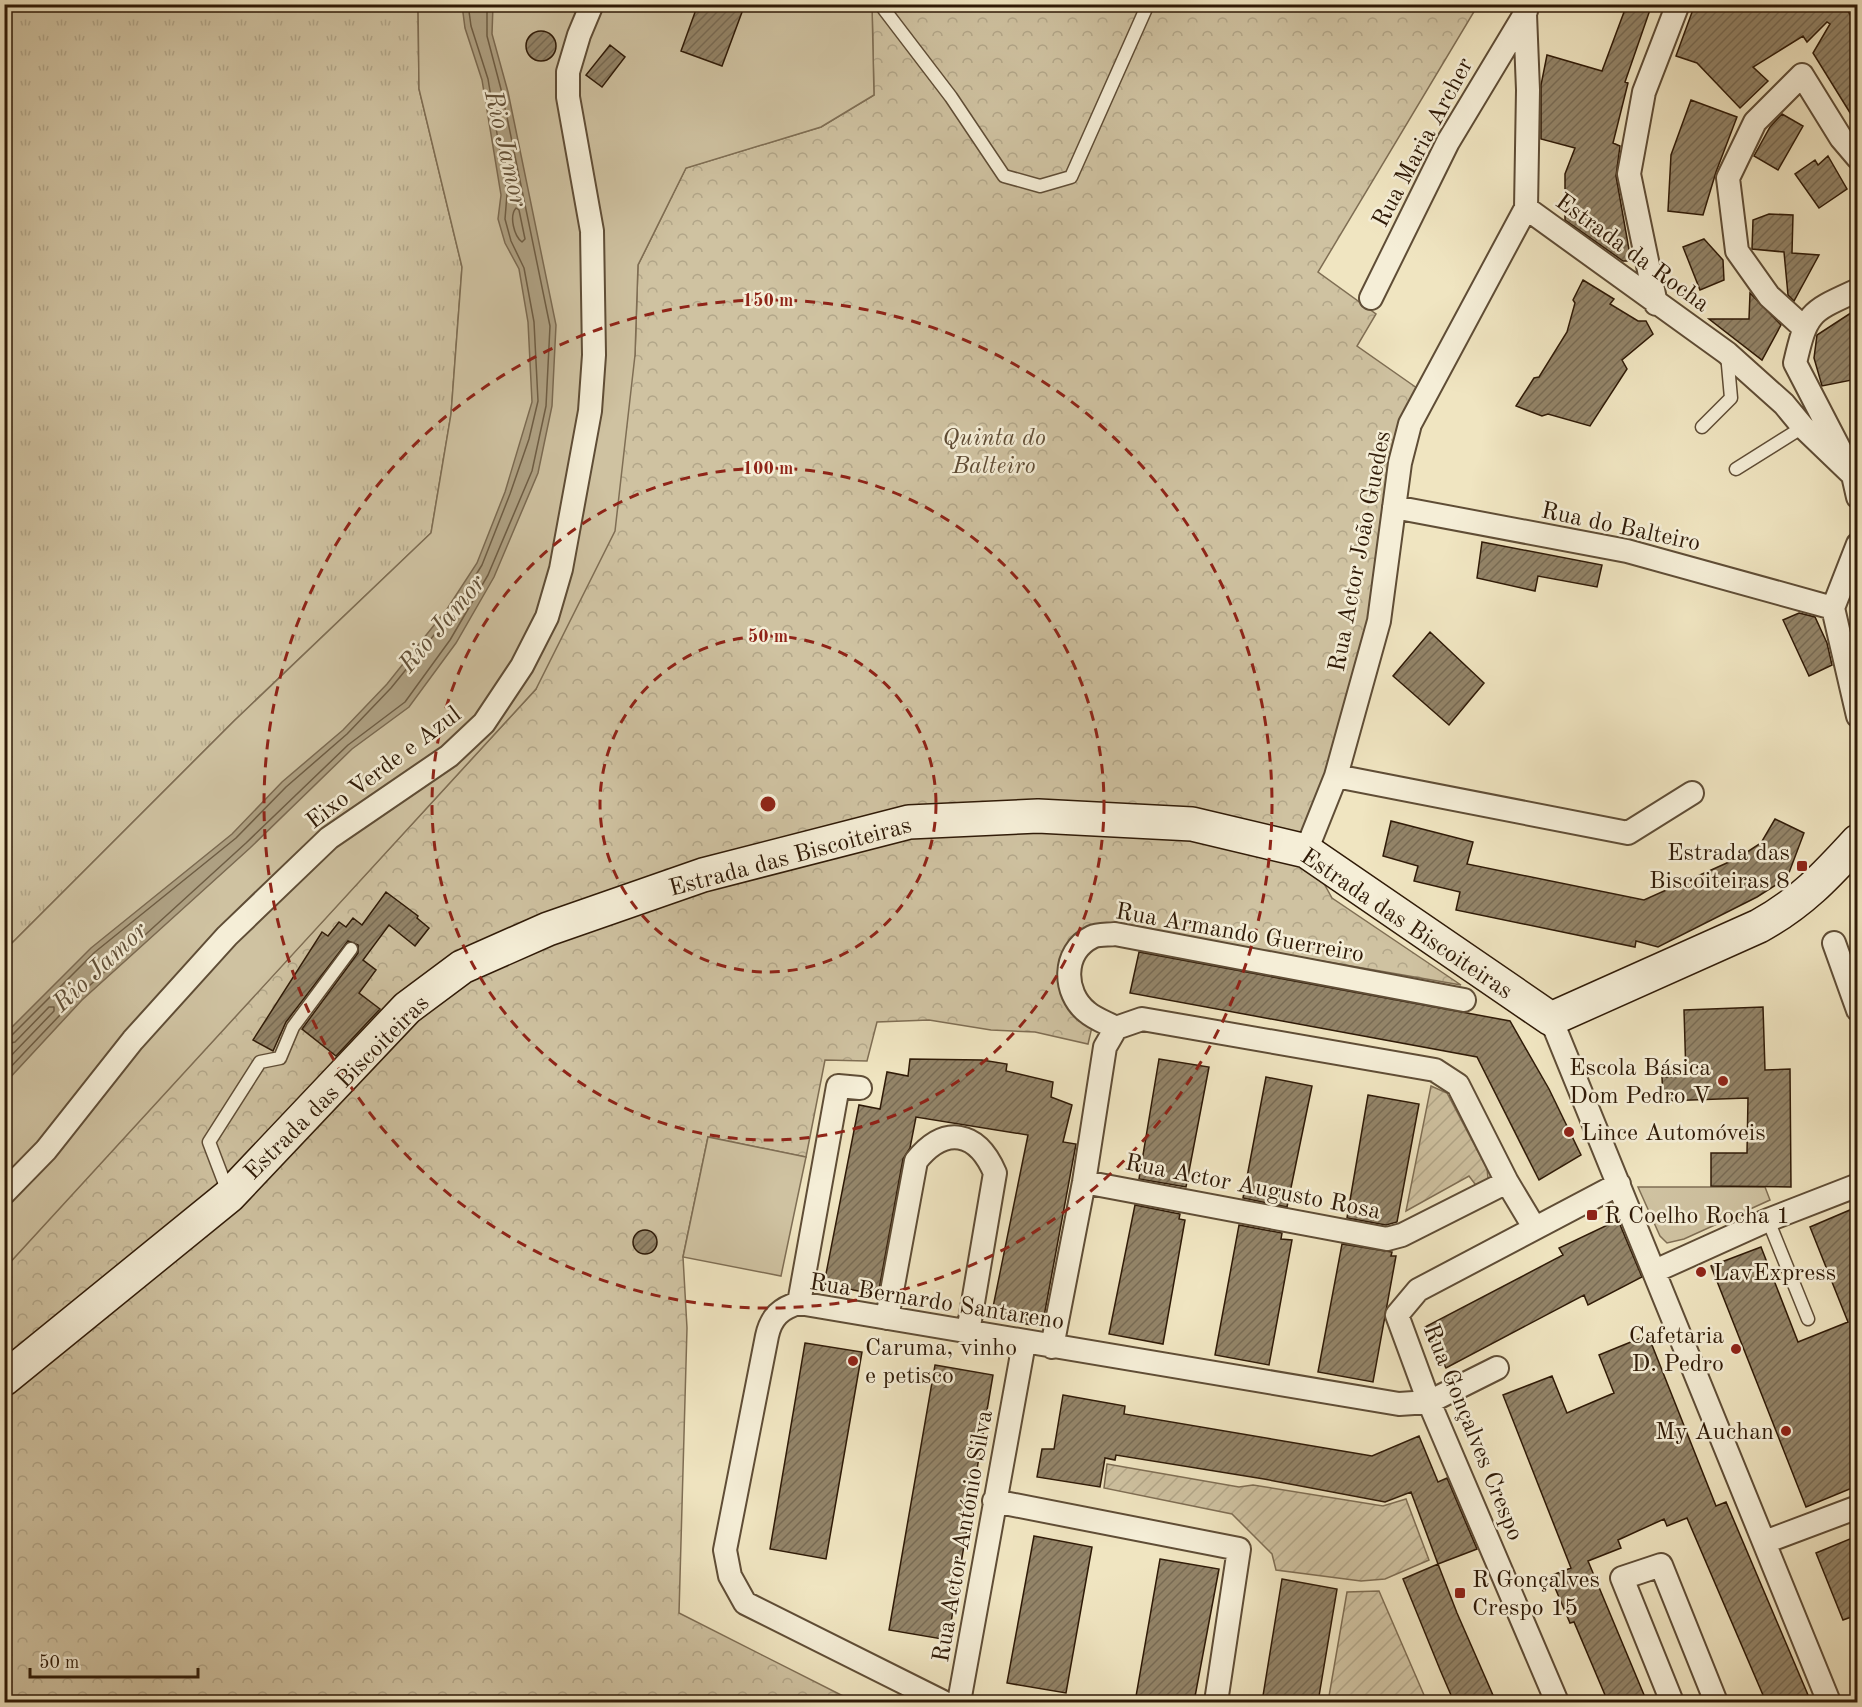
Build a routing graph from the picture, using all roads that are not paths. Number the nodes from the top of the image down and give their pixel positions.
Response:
1 (592, 4) edge
2 (880, 4) edge
3 (1148, 4) edge
4 (1678, 4) edge
5 (1527, 9) edge
6 (1857, 158) edge
7 (1526, 208) junction
8 (1857, 290) edge
9 (1371, 298) dead end
10 (1656, 304) junction
11 (1803, 327) junction
12 (1727, 353) junction
13 (1702, 427) dead end
14 (1803, 427) junction
15 (1736, 469) dead end
16 (1855, 475) edge
17 (1857, 497) edge
18 (1394, 507) junction
19 (1857, 544) edge
20 (1833, 608) junction
21 (1857, 716) edge
22 (1336, 776) junction
23 (1692, 793) dead end
24 (1857, 841) edge
25 (1306, 851) junction
26 (1834, 943) dead end
27 (351, 949) dead end
28 (1464, 1000) dead end
29 (1857, 1010) edge
30 (1551, 1019) junction
31 (1116, 1028) junction
32 (860, 1088) dead end
33 (1084, 1182) junction
34 (1507, 1182) junction
35 (1619, 1184) junction
36 (1857, 1185) edge
37 (5, 1193) edge
38 (229, 1196) junction
39 (1768, 1221) junction
40 (1534, 1227) junction
41 (1655, 1271) junction
42 (799, 1303) junction
43 (887, 1318) junction
44 (1808, 1319) dead end
45 (968, 1332) junction
46 (1024, 1343) junction
47 (1052, 1347) junction
48 (1497, 1368) dead end
49 (4, 1379) edge
50 (1429, 1402) junction
51 (994, 1501) junction
52 (1857, 1508) edge
53 (1765, 1542) junction
54 (943, 1702) edge
55 (959, 1702) edge
56 (1216, 1702) edge
57 (1557, 1702) edge
58 (1672, 1702) edge
59 (1716, 1702) edge
60 (1829, 1702) edge

1 - 37 street, Eixo Verde e Azul
2 - 3 lane
4 - 10 street
5 - 7 street, Estrada da Rocha
5 - 9 street, Rua Maria Archer
6 - 11 street
7 - 10 street, Estrada da Rocha
7 - 18 street, Rua Actor João Guedes
8 - 11 street
10 - 12 street, Estrada da Rocha
11 - 16 street
12 - 13 lane
12 - 14 street, Estrada da Rocha
14 - 15 lane
14 - 16 street, Estrada da Rocha
16 - 17 street
18 - 20 street, Rua do Balteiro
18 - 22 street, Rua Actor João Guedes
19 - 20 street
20 - 21 street
22 - 23 street
22 - 25 street, Rua Actor João Guedes
24 - 30 street
25 - 30 street, Estrada das Biscoiteiras
25 - 38 street, Estrada das Biscoiteiras
26 - 29 street
27 - 38 lane
28 - 31 street, Rua Armando Guerreiro
30 - 35 street
31 - 33 street
31 - 34 street
32 - 42 street
33 - 34 street, Rua Actor Augusto Rosa
33 - 47 street
34 - 40 street
35 - 40 street
35 - 41 street
36 - 39 street
38 - 49 street, Estrada das Biscoiteiras
39 - 41 street
39 - 44 lane
40 - 50 street, Rua Gonçalves Crespo
41 - 53 street
42 - 43 street, Rua Bernardo Santareno
42 - 54 street, Rua Bernardo Santareno
43 - 45 street, Rua Bernardo Santareno
43 - 45 street
45 - 46 street, Rua Bernardo Santareno
46 - 47 street, Rua Bernardo Santareno
46 - 51 street, Rua Actor António Silva
47 - 50 street, Rua Bernardo Santareno
48 - 50 street
50 - 57 street, Rua Gonçalves Crespo
51 - 55 street, Rua Actor António Silva
51 - 56 street
52 - 53 street
53 - 60 street
58 - 59 street

